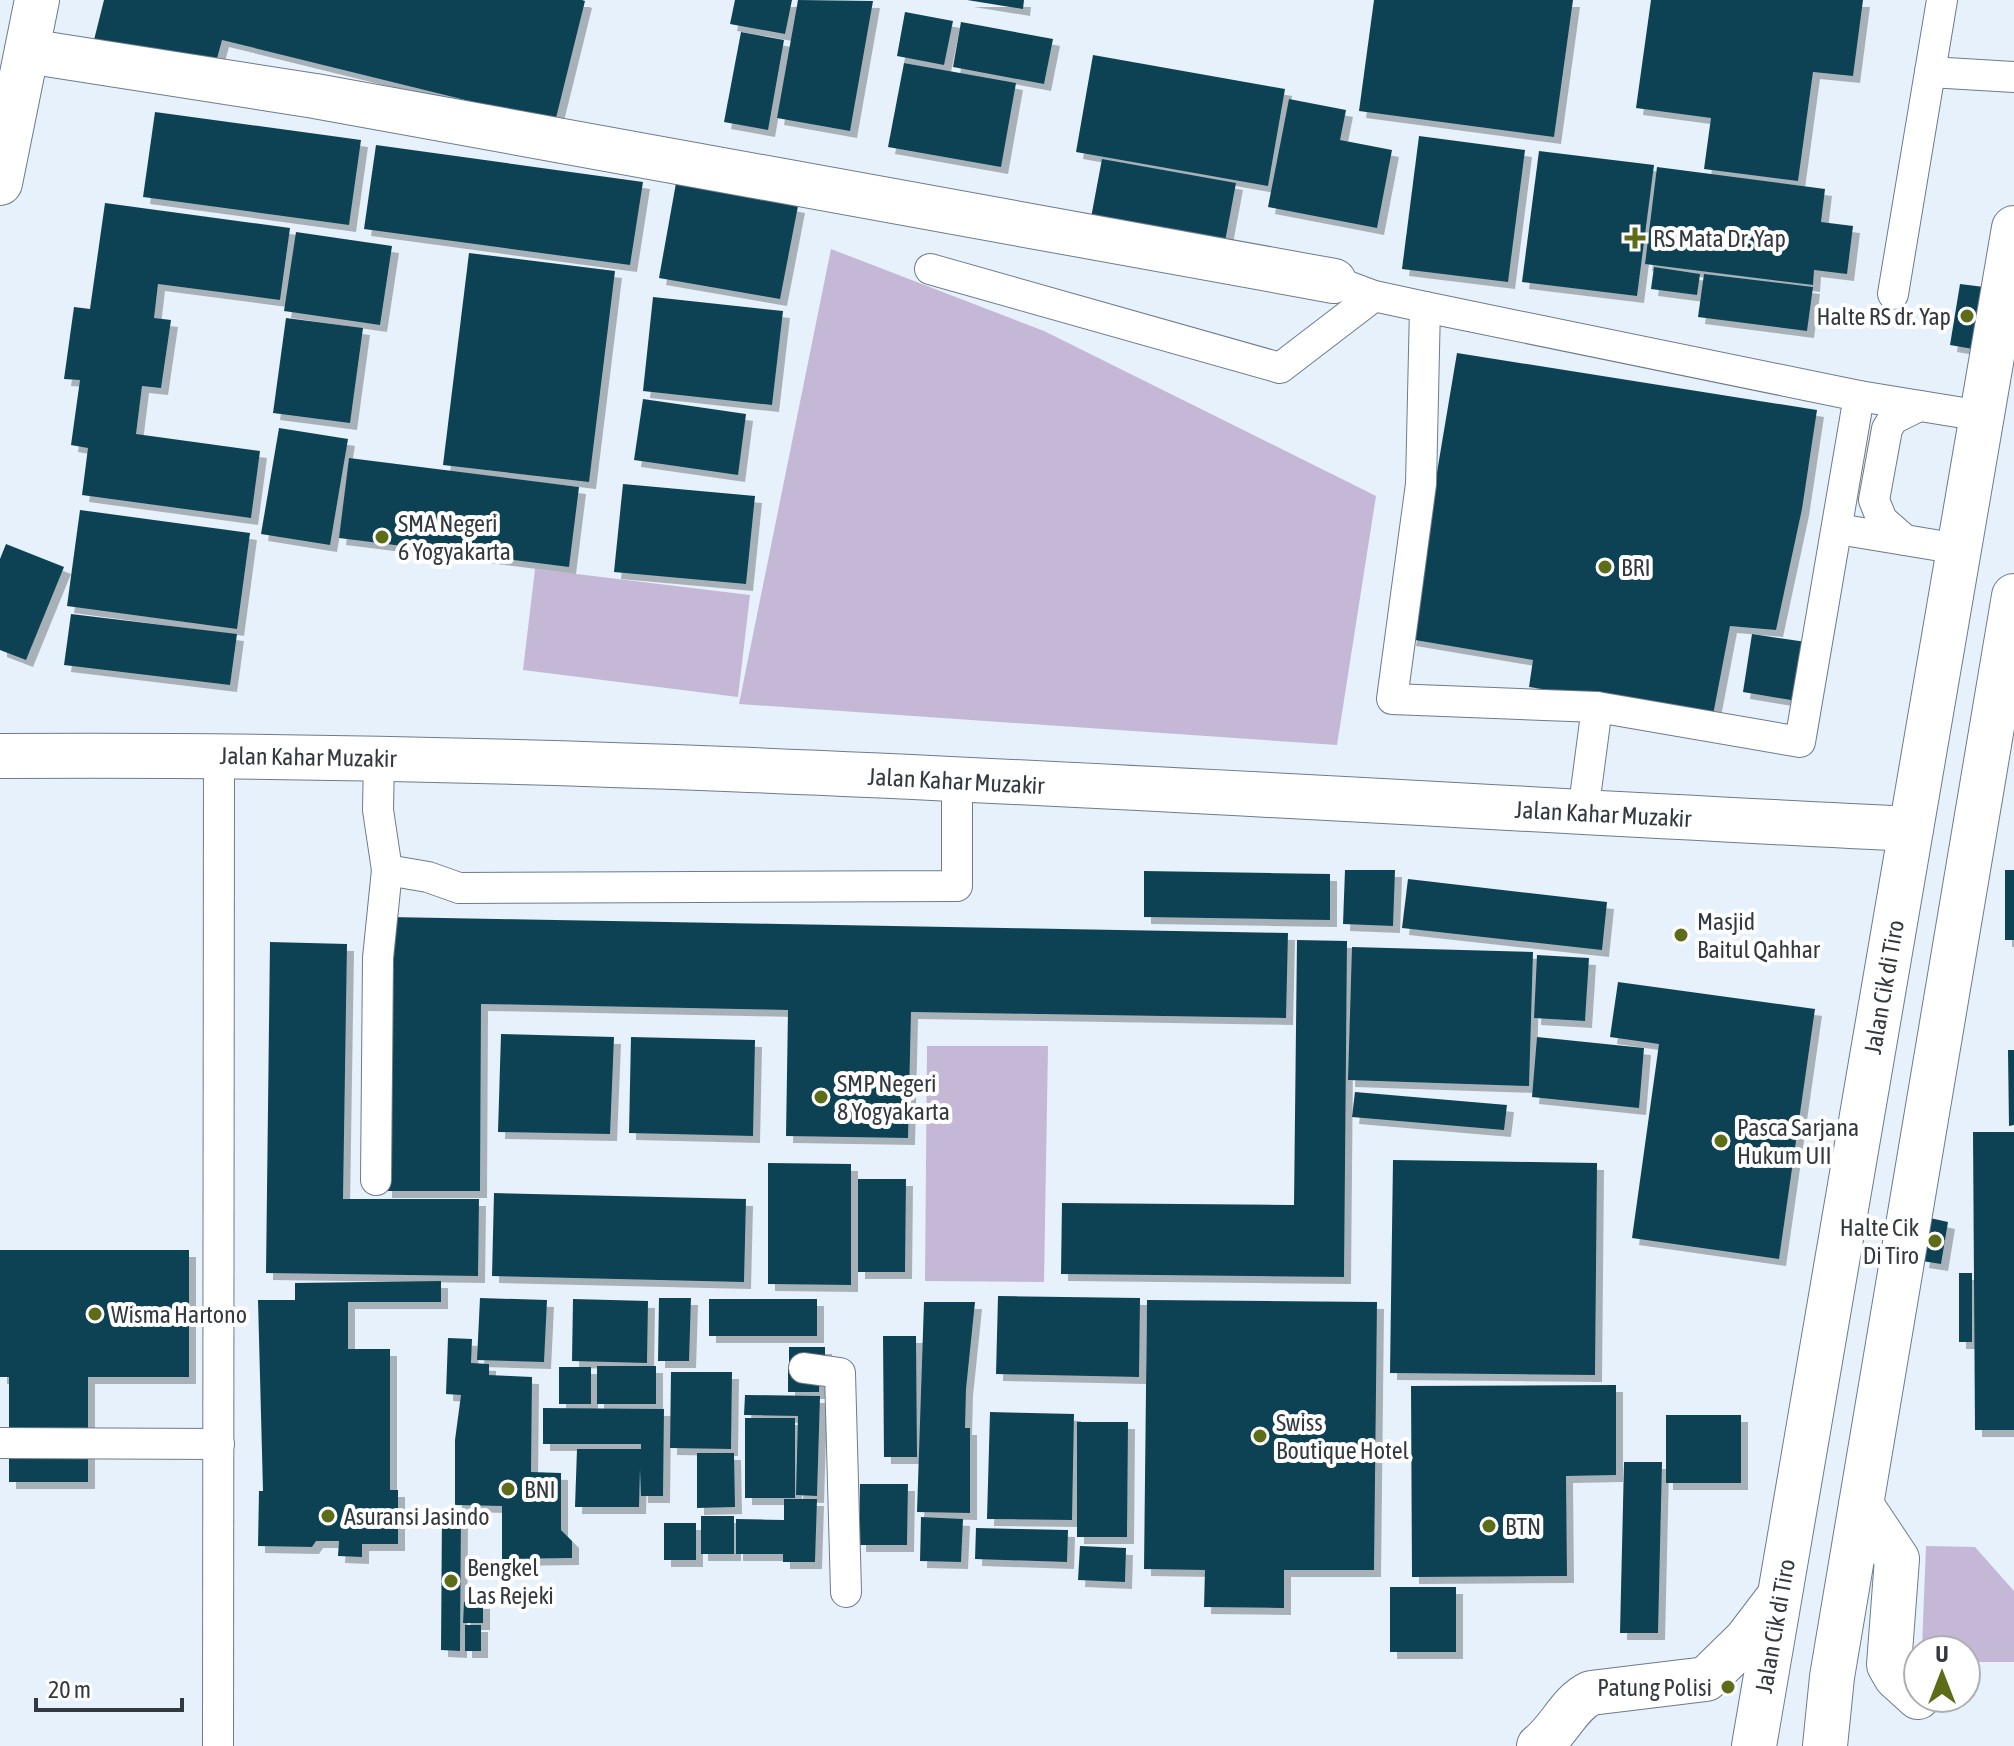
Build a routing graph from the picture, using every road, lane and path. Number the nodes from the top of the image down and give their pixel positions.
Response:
1 (37, 0) edge
2 (1942, 0) edge
3 (27, 51) junction
4 (1930, 72) junction
5 (2014, 77) edge
6 (1, 174) edge
7 (2014, 228) edge
8 (930, 269) dead end
9 (1334, 281) joint
10 (1893, 294) dead end
11 (1374, 296) junction
12 (1425, 307) junction
13 (1859, 396) junction
14 (1919, 406) junction
15 (1982, 416) junction
16 (1838, 529) junction
17 (1905, 540) junction
18 (1959, 549) junction
19 (2014, 596) edge
20 (1597, 707) junction
21 (219, 754) junction
22 (0, 756) edge
23 (379, 758) junction
24 (957, 781) junction
25 (1583, 813) junction
26 (1911, 829) junction
27 (1974, 833) junction
28 (387, 870) junction
29 (376, 1180) dead end
30 (804, 1368) dead end
31 (0, 1443) edge
32 (219, 1444) junction
33 (1861, 1505) junction
34 (846, 1592) dead end
35 (1781, 1592) junction
36 (1902, 1682) edge
37 (218, 1746) edge
38 (1539, 1746) edge
39 (1754, 1746) edge
40 (1825, 1746) edge

1 - 3 main road
2 - 4 lane
3 - 6 main road
3 - 9 main road
4 - 5 lane
4 - 10 lane
7 - 15 main road, Jalan Cik di Tiro
8 - 11 lane
9 - 11 lane
11 - 12 lane
12 - 13 lane
12 - 20 lane
13 - 14 lane
13 - 16 lane
14 - 15 lane
14 - 17 lane
15 - 18 main road, Jalan Cik di Tiro
16 - 17 lane
16 - 20 lane
17 - 18 lane
18 - 26 main road, Jalan Cik di Tiro
19 - 27 main road
20 - 25 lane
21 - 22 main road, Jalan Kahar Muzakir
21 - 23 main road, Jalan Kahar Muzakir
21 - 32 lane
23 - 24 main road, Jalan Kahar Muzakir
23 - 28 lane
24 - 25 main road, Jalan Kahar Muzakir
24 - 28 lane
25 - 26 main road, Jalan Kahar Muzakir
26 - 27 main road, Jalan Kahar Muzakir
26 - 35 main road, Jalan Cik di Tiro
27 - 33 main road
28 - 29 lane
30 - 34 lane
31 - 32 lane
32 - 37 lane
33 - 36 main road
33 - 40 main road
35 - 38 main road
35 - 39 main road, Jalan Cik di Tiro

